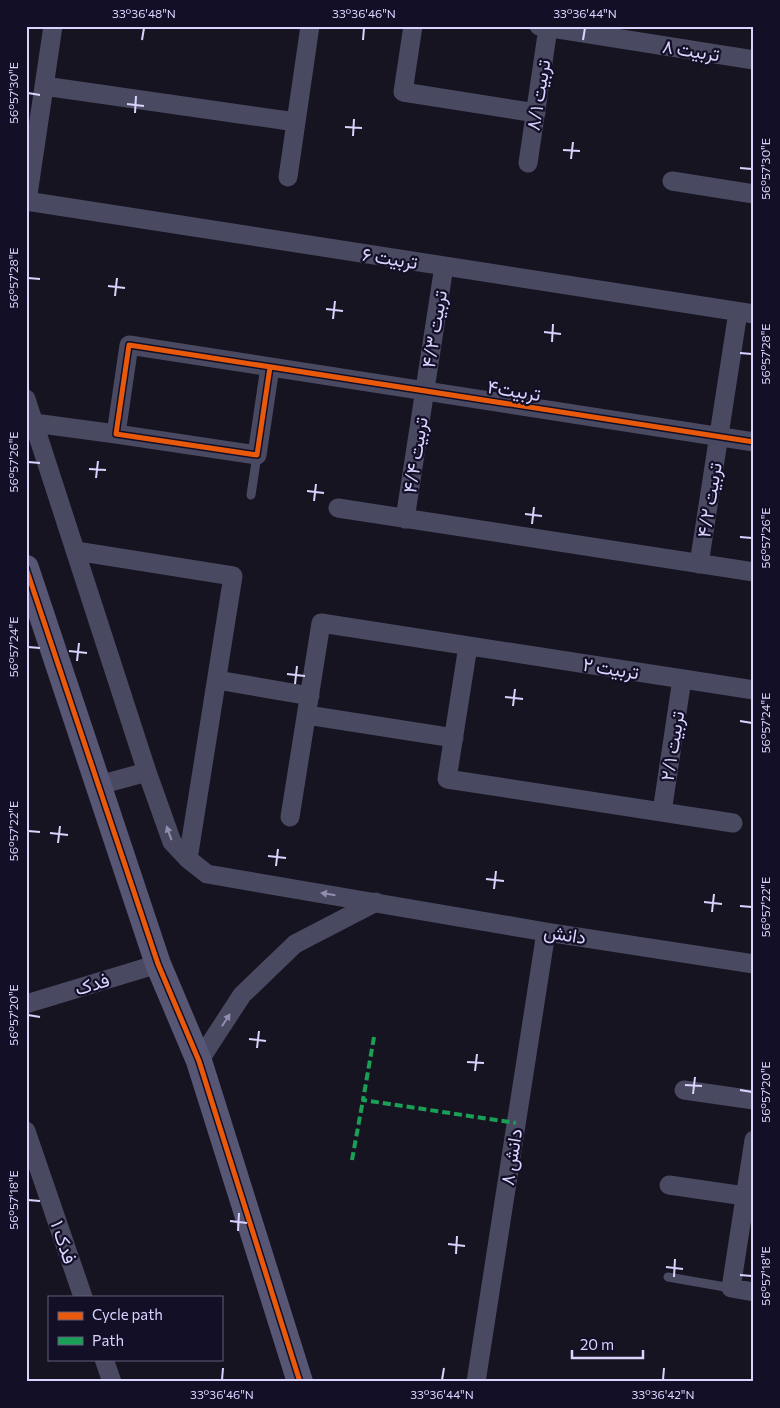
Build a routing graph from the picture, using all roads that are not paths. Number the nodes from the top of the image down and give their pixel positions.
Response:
1 (53, 26) edge
2 (310, 26) edge
3 (413, 26) edge
4 (544, 27) edge
5 (754, 60) edge
6 (44, 86) junction
7 (536, 113) junction
8 (296, 122) junction
9 (528, 163) dead end
10 (288, 177) dead end
11 (672, 181) dead end
12 (754, 194) edge
13 (27, 201) edge
14 (444, 266) junction
15 (746, 313) edge
16 (270, 367) junction
17 (425, 391) junction
18 (26, 399) edge
19 (34, 423) junction
20 (116, 434) junction
21 (719, 437) junction
22 (754, 442) edge
23 (257, 455) junction
24 (251, 495) dead end
25 (338, 508) dead end
26 (405, 518) junction
27 (76, 551) junction
28 (699, 564) junction
29 (26, 568) edge
30 (754, 572) edge
31 (468, 646) junction
32 (682, 679) junction
33 (217, 680) junction
34 (754, 690) edge
35 (310, 696) junction
36 (307, 715) junction
37 (454, 738) junction
38 (147, 772) junction
39 (99, 786) junction
40 (662, 812) junction
41 (290, 818) dead end
42 (733, 823) dead end
43 (188, 859) junction
44 (376, 902) junction
45 (546, 932) junction
46 (158, 964) junction
47 (754, 964) edge
48 (26, 1004) edge
49 (199, 1061) junction
50 (684, 1090) dead end
51 (754, 1100) edge
52 (26, 1131) edge
53 (754, 1140) edge
54 (669, 1185) dead end
55 (745, 1196) junction
56 (668, 1277) dead end
57 (731, 1288) junction
58 (754, 1292) edge
59 (83, 1296) edge
60 (104, 1360) edge
61 (112, 1382) edge
62 (300, 1382) edge
63 (476, 1382) edge

1 - 6 street
2 - 8 street
3 - 7 street
4 - 5 street, تربیت ۸
4 - 7 street, تربیت ۸/۱
6 - 8 street
6 - 13 street
7 - 9 street, تربیت ۸/۱
8 - 10 street
11 - 12 street
13 - 14 street, تربیت ۶
14 - 15 street, تربیت ۶
14 - 17 street, تربیت ۴/۳
15 - 21 street, تربیت ۴/۲
16 - 17 street, تربیت۴
16 - 20 street, تربیت۴
16 - 23 street
17 - 21 street, تربیت۴
17 - 26 street, تربیت ۴/۴
18 - 19 street, دانش
19 - 20 street
19 - 27 street, دانش
20 - 23 street
21 - 22 street, تربیت۴
21 - 28 street, تربیت ۴/۲
23 - 24 lane
25 - 26 street
26 - 28 street
27 - 33 street
27 - 38 street, دانش
28 - 30 street
29 - 39 street
31 - 32 street, تربیت ۲
31 - 35 street, تربیت ۲
31 - 37 street
32 - 34 street, تربیت ۲
32 - 40 street, تربیت ۲/۱
33 - 35 street
33 - 43 street
35 - 36 street
36 - 37 street
36 - 41 street
37 - 40 street
38 - 39 street
43 -> 38 street, دانش
39 - 46 street
40 - 42 street
44 -> 43 street, دانش
44 - 45 street, دانش
49 -> 44 street
45 - 47 street, دانش
45 - 63 street, دانش ۸
46 - 48 street, فدک
46 - 49 street
49 - 62 street
50 - 51 street
52 - 59 street, فدک ۱
53 - 55 street
54 - 55 street
55 - 57 street
56 - 57 lane
57 - 58 street
60 - 61 street

